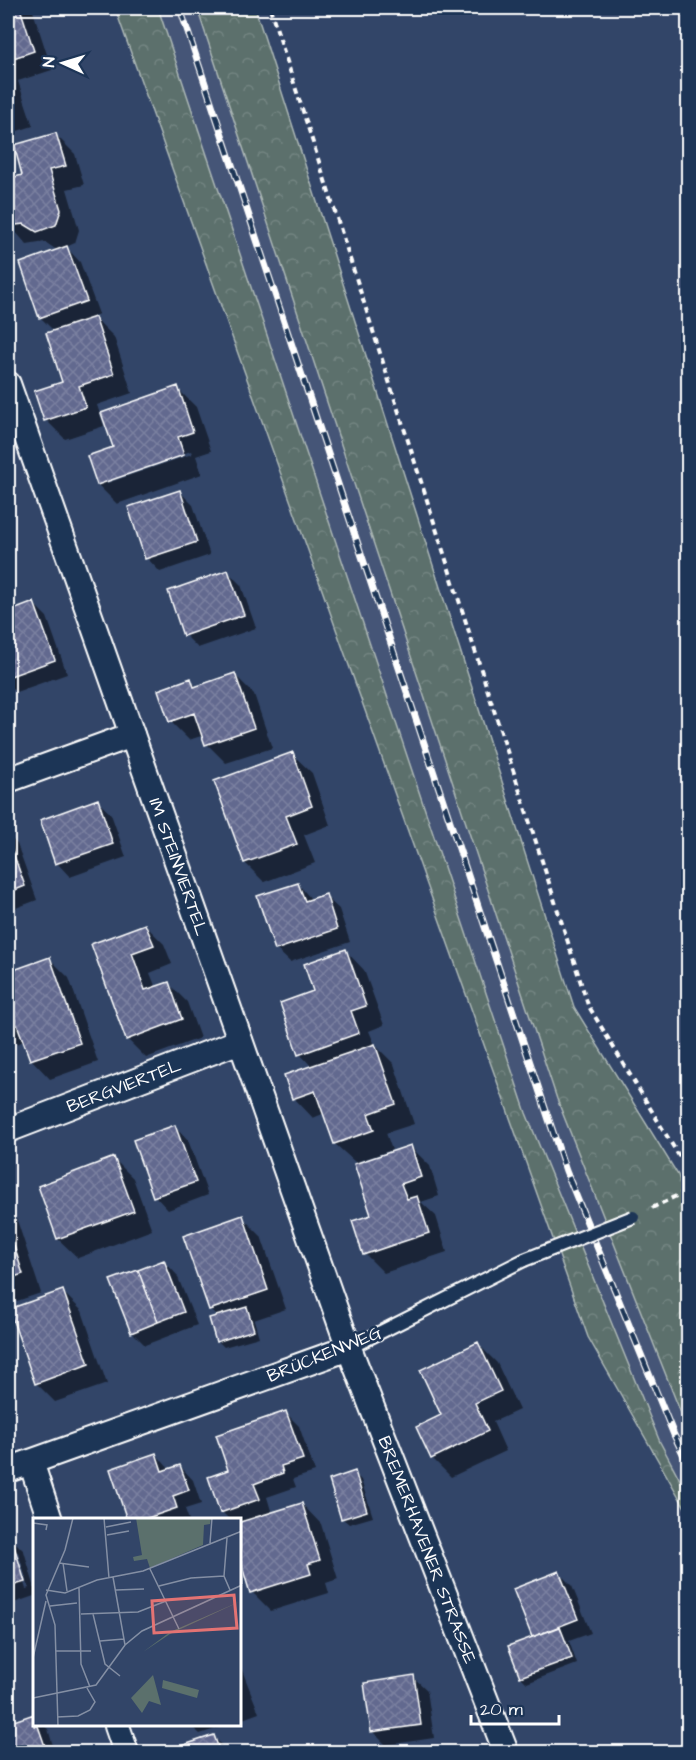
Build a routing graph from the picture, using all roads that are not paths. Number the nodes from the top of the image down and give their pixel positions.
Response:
1 (8, 384) edge
2 (132, 735) junction
3 (8, 780) edge
4 (240, 1041) junction
5 (8, 1130) edge
6 (633, 1217) road end
7 (349, 1348) junction
8 (31, 1462) junction
9 (8, 1470) edge
10 (49, 1518) edge
11 (118, 1727) edge
12 (126, 1752) edge
13 (506, 1752) edge

1 - 2 street, IM STEINVIERTEL
2 - 3 street
2 - 4 street, IM STEINVIERTEL
4 - 5 street, BERGVIERTEL
4 - 7 street, IM STEINVIERTEL
6 - 7 lane, BRÜCKENWEG, bridge
7 - 8 street, BRÜCKENWEG
7 - 13 street, BREMERHAVENER STRASSE
8 - 9 street, BRÜCKENWEG
8 - 10 street
11 - 12 street

